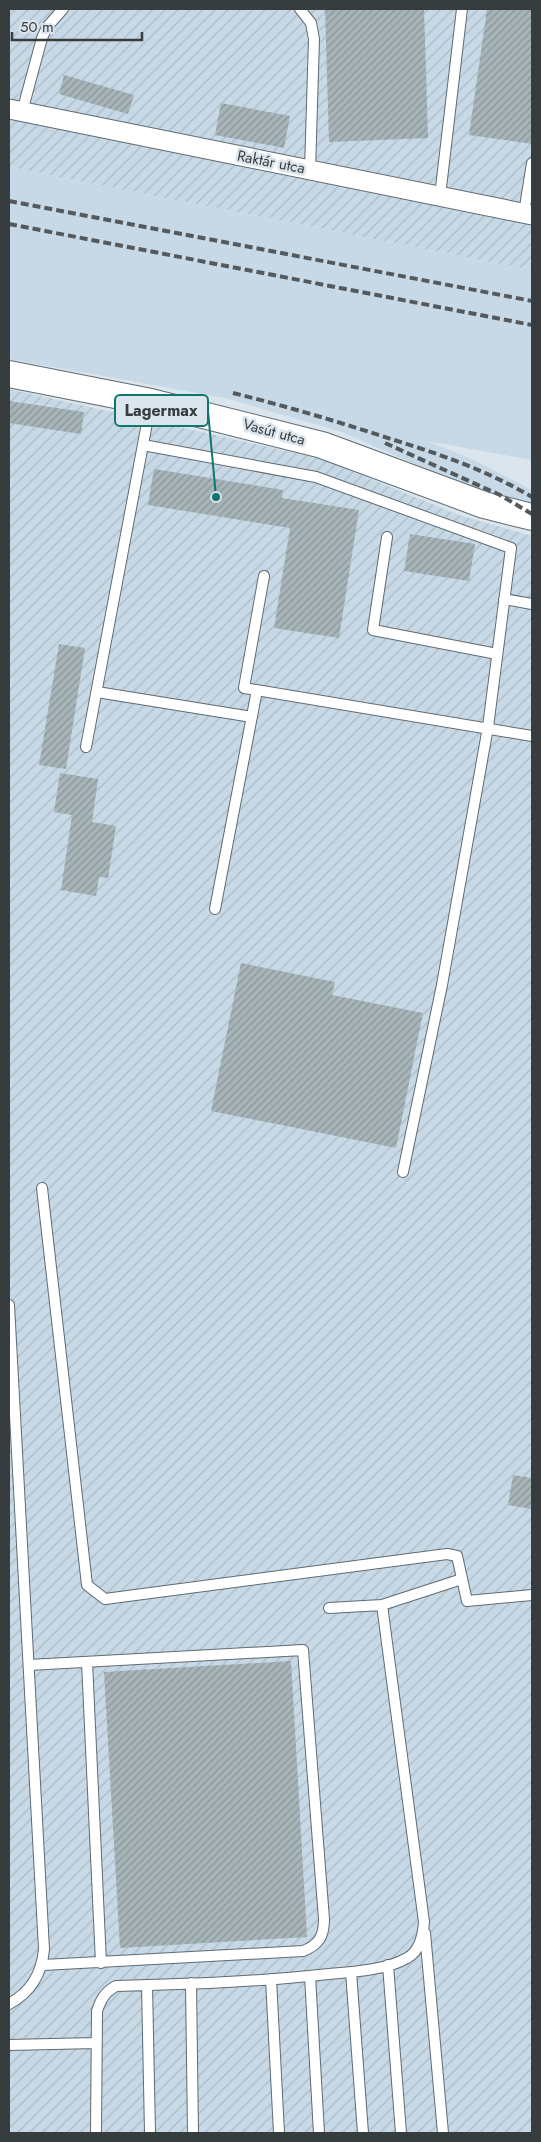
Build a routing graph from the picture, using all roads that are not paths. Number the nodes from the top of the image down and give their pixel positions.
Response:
1 (64, 9) edge
2 (300, 9) edge
3 (462, 9) edge
4 (15, 110) edge
5 (532, 163) edge
6 (310, 170) junction
7 (440, 196) junction
8 (528, 214) edge
9 (9, 374) edge
10 (151, 402) junction
11 (143, 445) junction
12 (532, 517) edge
13 (387, 537) dead end
14 (264, 576) dead end
15 (504, 599) junction
16 (532, 604) edge
17 (497, 654) junction
18 (257, 690) junction
19 (98, 692) junction
20 (252, 717) junction
21 (488, 727) junction
22 (532, 736) edge
23 (86, 747) dead end
24 (215, 909) dead end
25 (402, 1172) dead end
26 (42, 1188) dead end
27 (9, 1305) edge
28 (462, 1579) junction
29 (532, 1596) edge
30 (382, 1605) junction
31 (329, 1608) dead end
32 (87, 1662) junction
33 (29, 1665) junction
34 (424, 1922) junction
35 (100, 1964) junction
36 (43, 1965) junction
37 (388, 1965) junction
38 (351, 1972) junction
39 (310, 1976) junction
40 (271, 1980) junction
41 (191, 1983) junction
42 (147, 1985) junction
43 (9, 2004) edge
44 (96, 2043) junction
45 (9, 2045) edge
46 (96, 2133) edge
47 (150, 2133) edge
48 (193, 2133) edge
49 (279, 2133) edge
50 (319, 2133) edge
51 (363, 2133) edge
52 (401, 2133) edge
53 (443, 2133) edge

1 - 4 lane
2 - 6 lane
3 - 7 lane
4 - 6 street, Raktár utca
5 - 8 lane
6 - 7 street, Raktár utca
7 - 8 street, Raktár utca
9 - 10 street, Vasút utca
10 - 11 lane
10 - 12 street, Vasút utca
11 - 15 lane
11 - 19 lane
13 - 17 lane
14 - 18 lane
15 - 16 lane
15 - 17 lane
17 - 21 lane
18 - 20 lane
18 - 21 lane
19 - 20 lane
19 - 23 lane
20 - 24 lane
21 - 22 lane
21 - 25 lane
26 - 28 lane
27 - 33 lane
28 - 29 lane
28 - 30 lane
30 - 31 lane
30 - 34 lane
32 - 33 lane
32 - 35 lane
32 - 35 lane
33 - 36 lane
34 - 37 lane
34 - 53 lane
35 - 36 lane
36 - 43 lane
37 - 38 lane
37 - 52 lane
38 - 39 lane
38 - 51 lane
39 - 40 lane
39 - 50 lane
40 - 41 lane
40 - 49 lane
41 - 42 lane
41 - 48 lane
42 - 44 lane
42 - 47 lane
44 - 45 lane
44 - 46 lane

